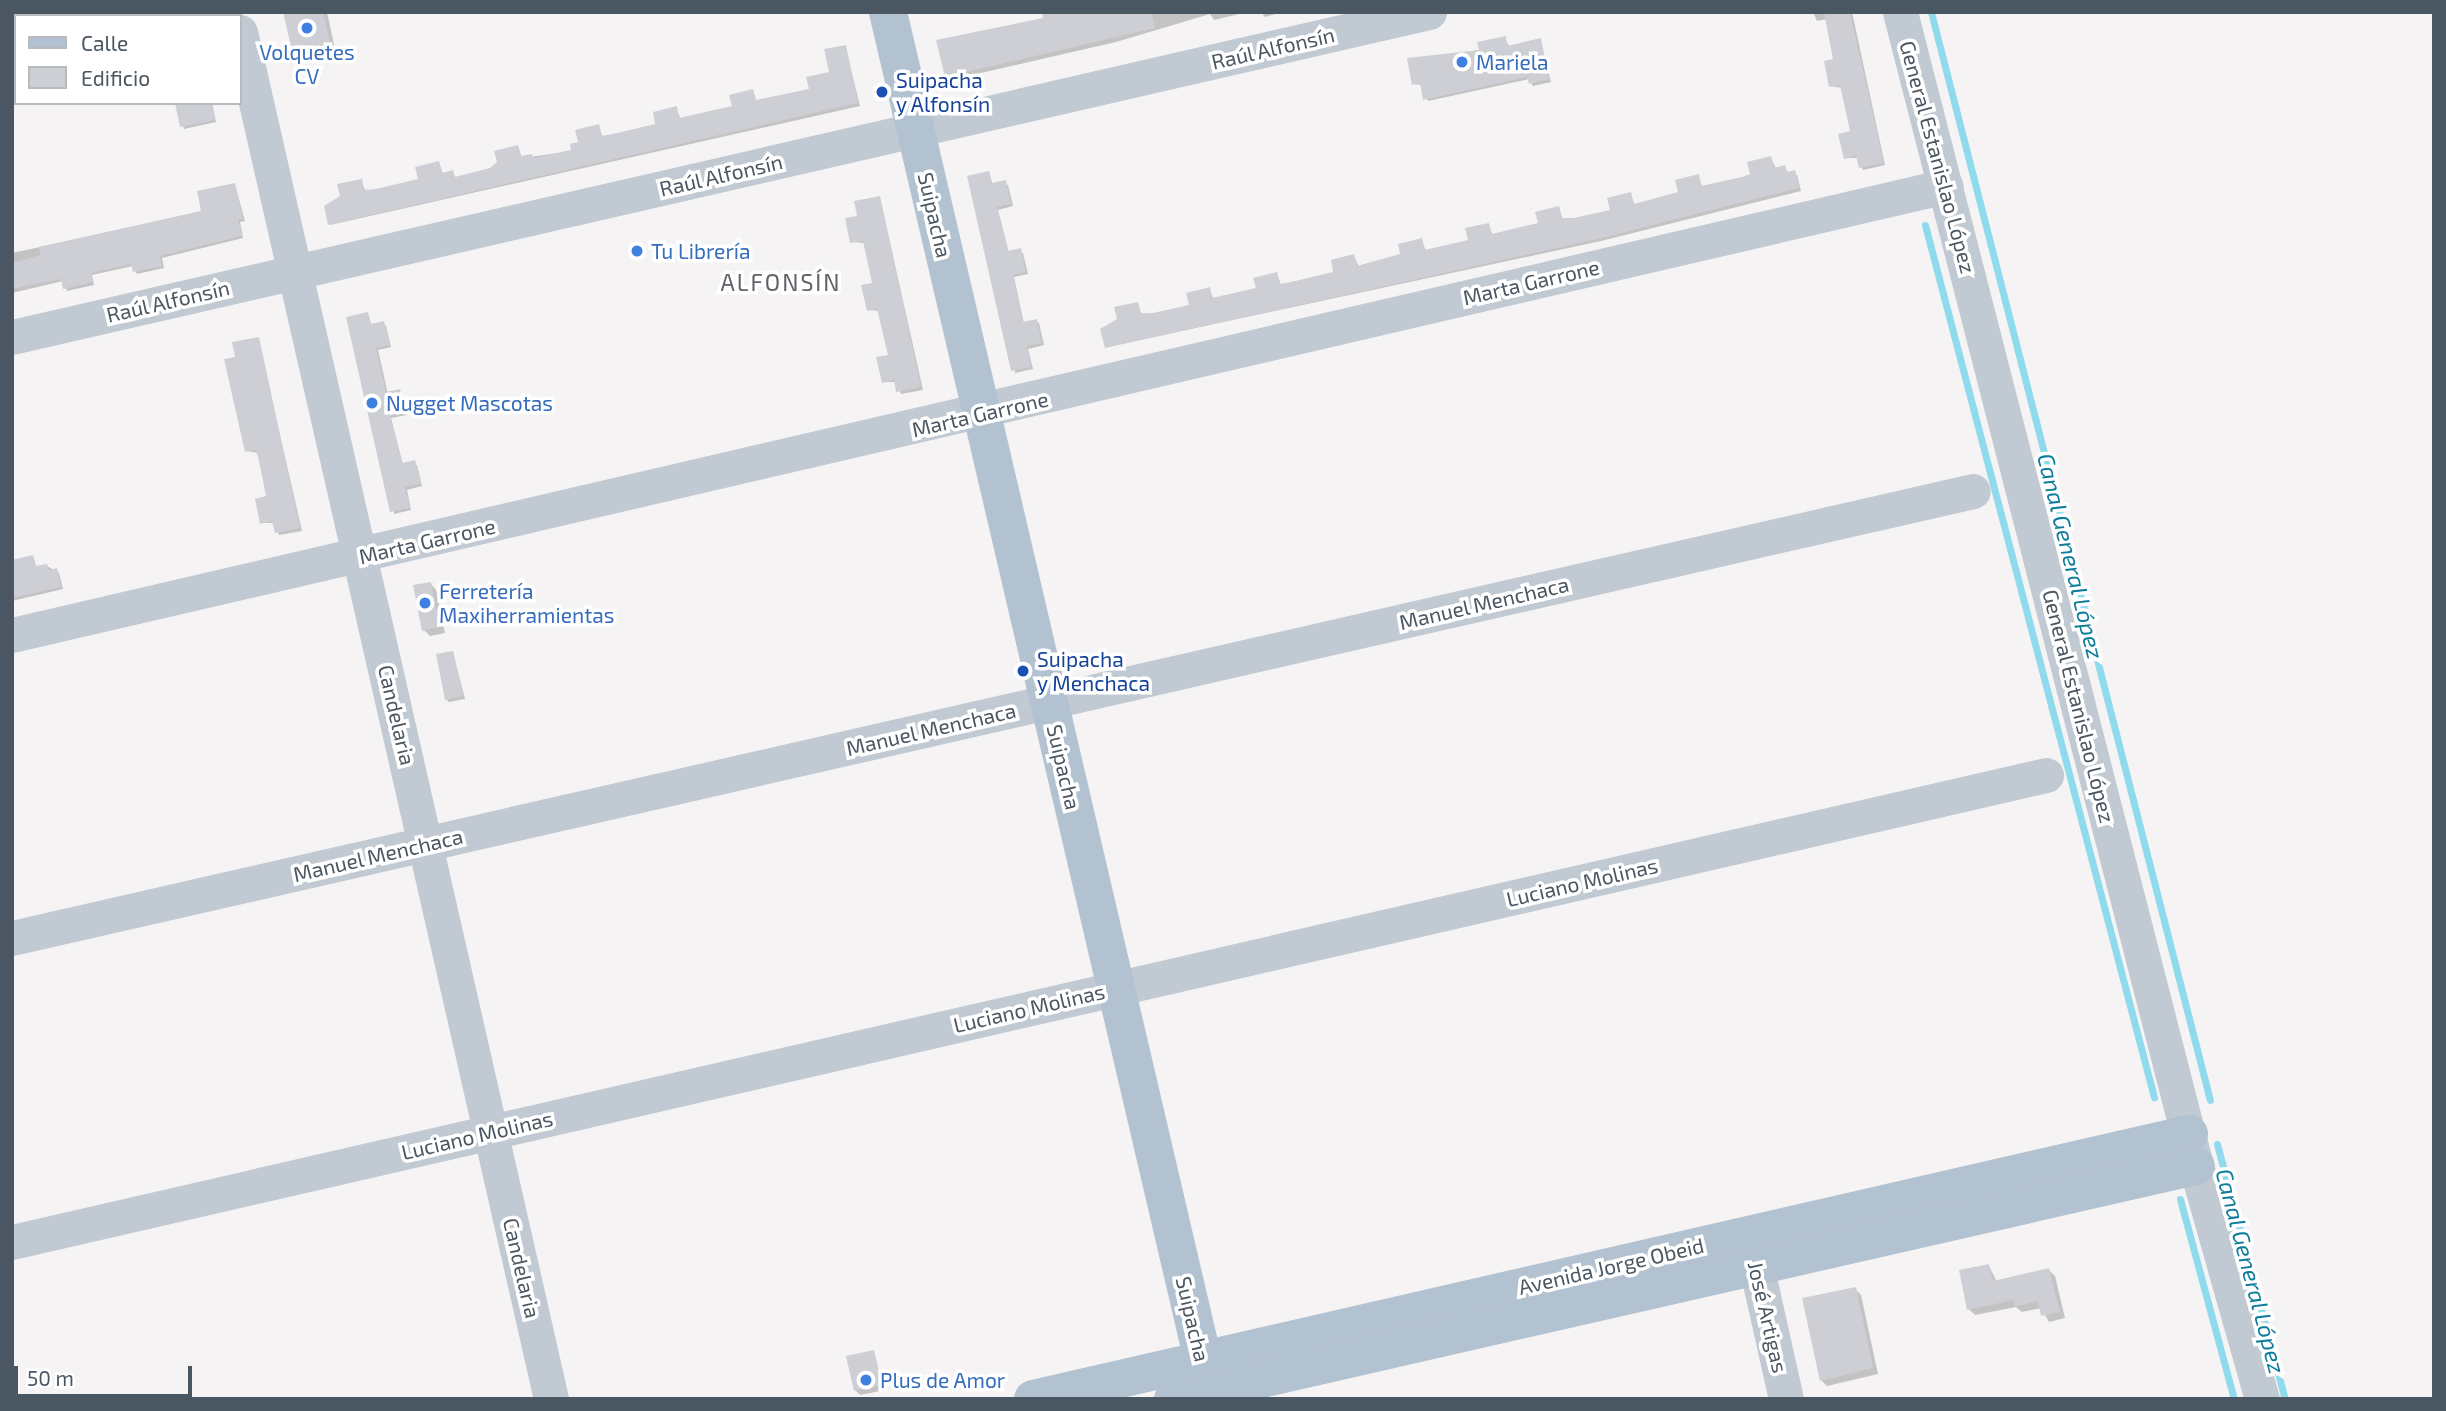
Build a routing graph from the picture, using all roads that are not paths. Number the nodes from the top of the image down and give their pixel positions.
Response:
1 (18, 12) edge
2 (888, 12) edge
3 (1429, 12) edge
4 (1900, 12) edge
5 (12, 13) edge
6 (242, 41) edge
7 (915, 130) junction
8 (1946, 187) junction
9 (295, 272) junction
10 (12, 337) edge
11 (981, 414) junction
12 (1973, 491) dead end
13 (361, 556) junction
14 (12, 635) edge
15 (1049, 702) junction
16 (2046, 775) dead end
17 (426, 844) junction
18 (12, 938) edge
19 (1116, 988) junction
20 (491, 1132) junction
21 (2192, 1150) junction
22 (12, 1242) edge
23 (1753, 1250) junction
24 (1208, 1383) edge
25 (551, 1399) edge
26 (1033, 1399) edge
27 (1173, 1399) edge
28 (1786, 1399) edge
29 (2262, 1399) edge

1 - 5 street
2 - 7 main road, Suipacha
3 - 7 street, Raúl Alfonsín
4 - 8 street, General Estanislao López
6 - 9 street, Candelaria
7 - 9 street, Raúl Alfonsín
7 - 11 main road, Suipacha
8 - 11 street, Marta Garrone
8 - 21 street, General Estanislao López
9 - 10 street, Raúl Alfonsín
9 - 13 street, Candelaria
11 - 13 street, Marta Garrone
11 - 15 main road, Suipacha
12 - 15 street, Manuel Menchaca
13 - 14 street, Marta Garrone
13 - 17 street, Candelaria
15 - 17 street, Manuel Menchaca
15 - 19 main road, Suipacha
16 - 19 street, Luciano Molinas
17 - 18 street, Manuel Menchaca
17 - 20 street, Candelaria
19 - 20 street, Luciano Molinas
19 - 24 main road, Suipacha
20 - 22 street, Luciano Molinas
20 - 25 street, Candelaria
21 - 23 main road, Avenida Jorge Obeid
21 - 29 street, General Estanislao López
23 - 24 main road, Avenida Jorge Obeid
23 - 28 street, José Artigas
24 - 26 main road, Avenida Jorge Obeid
24 - 27 main road, Avenida Jorge Obeid

